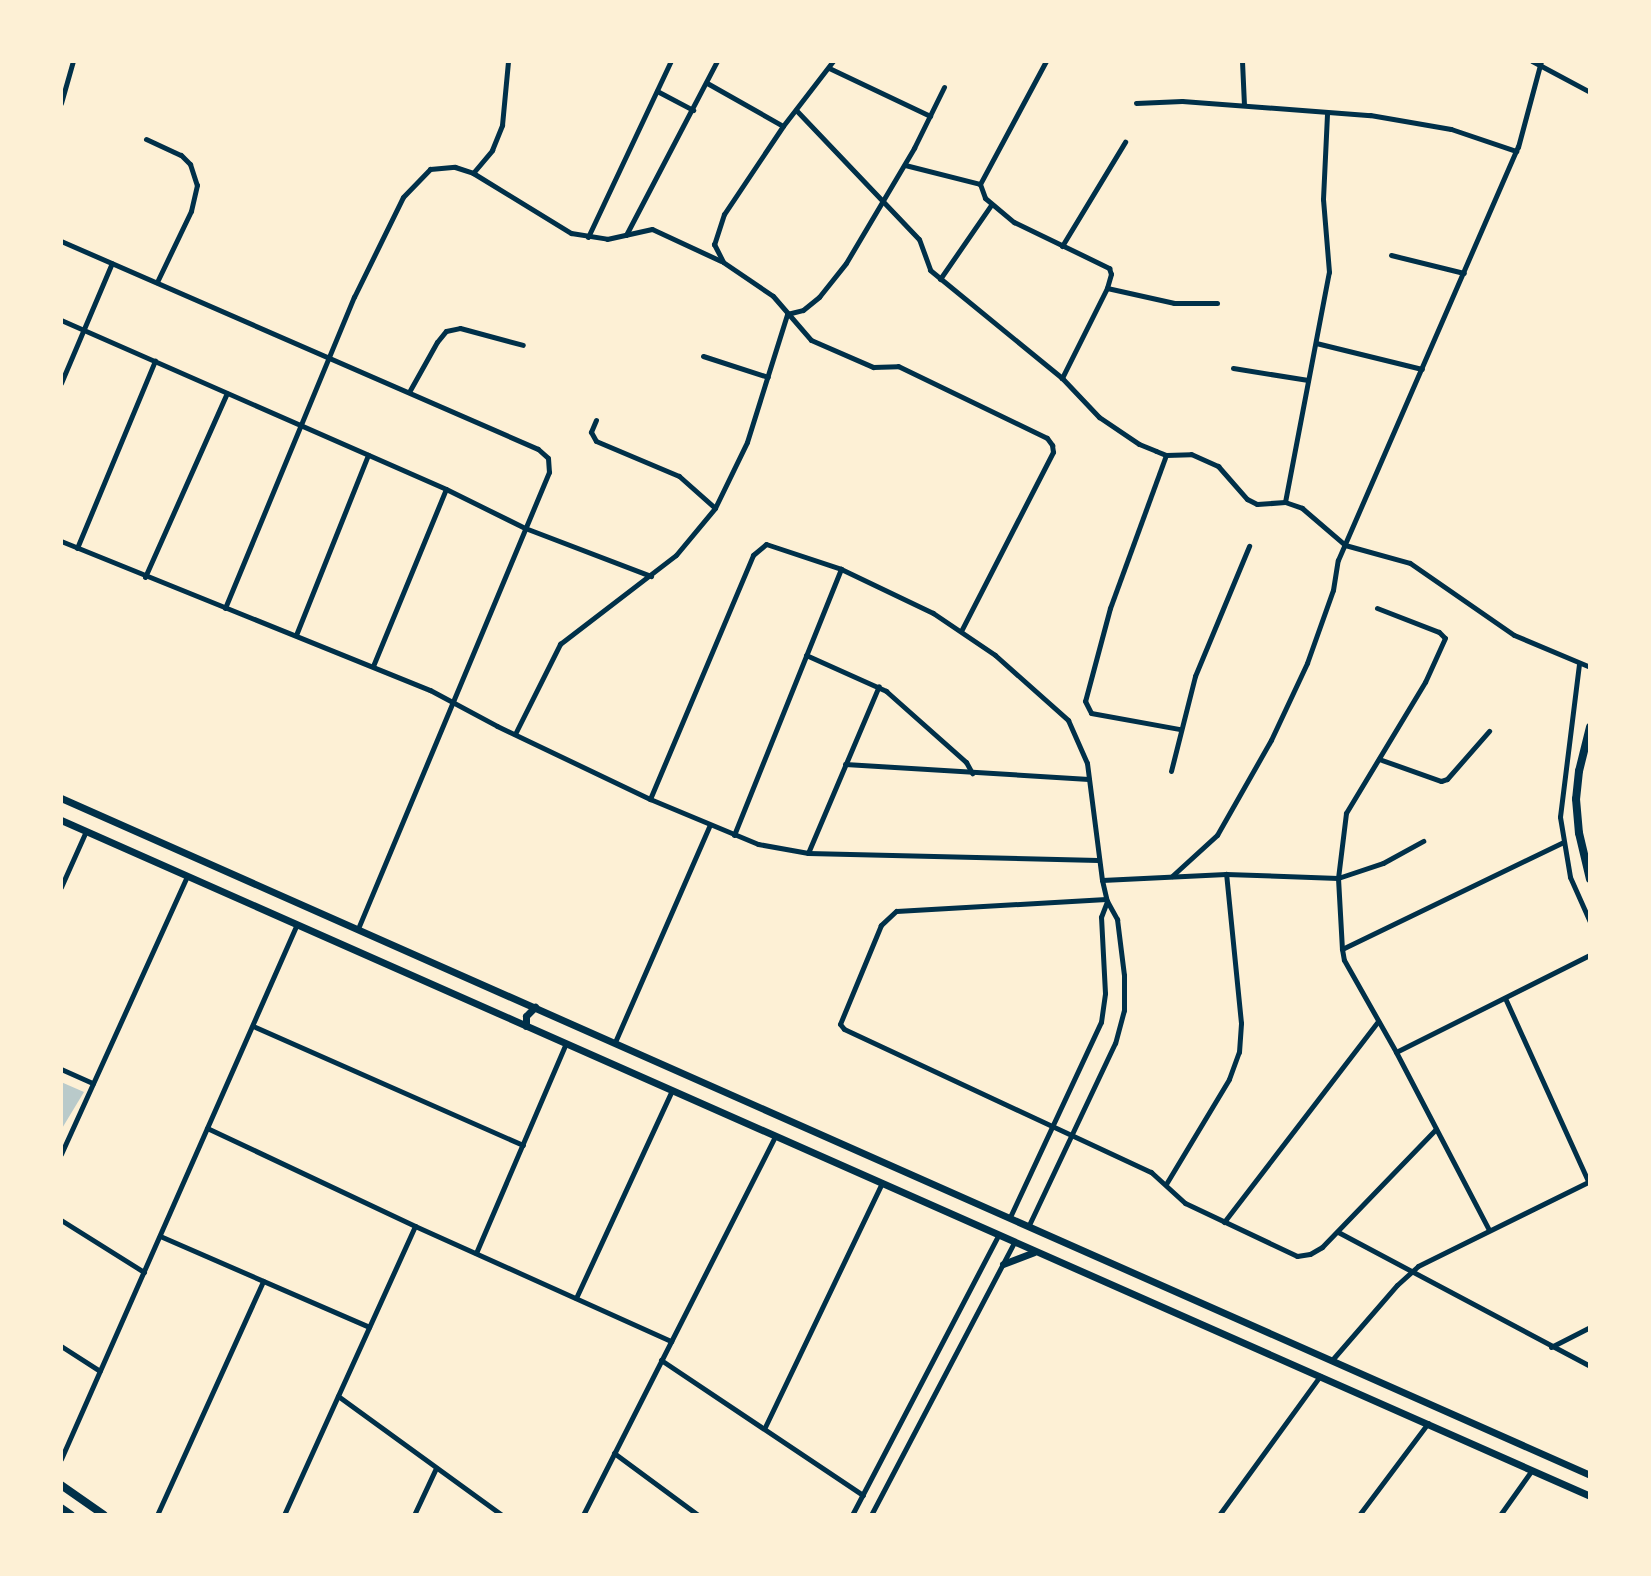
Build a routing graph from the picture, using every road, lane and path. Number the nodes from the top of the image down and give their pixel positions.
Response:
1 (73, 61) edge
2 (508, 61) edge
3 (671, 61) edge
4 (717, 61) edge
5 (834, 61) edge
6 (1046, 61) edge
7 (1242, 61) edge
8 (1532, 61) edge
9 (1541, 63) edge
10 (829, 68) junction
11 (707, 83) junction
12 (944, 87) dead end
13 (657, 90) junction
14 (1590, 92) edge
15 (61, 103) edge
16 (1136, 103) dead end
17 (1244, 105) junction
18 (693, 110) junction
19 (796, 110) junction
20 (1327, 113) junction
21 (930, 116) junction
22 (783, 126) junction
23 (146, 139) dead end
24 (1125, 142) dead end
25 (1516, 151) junction
26 (905, 165) junction
27 (473, 173) junction
28 (980, 184) junction
29 (884, 201) junction
30 (991, 205) junction
31 (625, 235) junction
32 (588, 237) junction
33 (61, 241) edge
34 (1062, 246) junction
35 (1391, 255) dead end
36 (723, 262) junction
37 (112, 263) junction
38 (1464, 273) junction
39 (940, 279) junction
40 (157, 282) junction
41 (1107, 288) junction
42 (1217, 303) dead end
43 (787, 314) junction
44 (61, 320) edge
45 (82, 329) junction
46 (1316, 343) junction
47 (523, 345) dead end
48 (328, 356) junction
49 (703, 356) dead end
50 (155, 361) junction
51 (1234, 368) dead end
52 (1422, 369) junction
53 (768, 377) junction
54 (1062, 378) junction
55 (1308, 380) junction
56 (61, 383) edge
57 (409, 392) junction
58 (227, 393) junction
59 (596, 420) dead end
60 (299, 425) junction
61 (368, 455) junction
62 (1166, 455) junction
63 (446, 489) junction
64 (1285, 502) junction
65 (715, 508) junction
66 (525, 528) junction
67 (61, 541) edge
68 (1345, 545) junction
69 (1250, 546) dead end
70 (77, 548) junction
71 (841, 569) junction
72 (651, 576) junction
73 (145, 577) junction
74 (225, 608) junction
75 (1377, 608) dead end
76 (961, 631) junction
77 (296, 635) junction
78 (806, 655) junction
79 (1579, 664) junction
80 (373, 666) junction
81 (1590, 667) edge
82 (879, 686) junction
83 (453, 702) junction
84 (1590, 727) edge
85 (1179, 729) junction
86 (1489, 732) dead end
87 (515, 734) junction
88 (1379, 759) junction
89 (845, 764) junction
90 (1171, 771) dead end
91 (972, 773) junction
92 (1089, 779) junction
93 (61, 798) edge
94 (650, 799) junction
95 (61, 820) edge
96 (710, 825) junction
97 (86, 831) junction
98 (734, 835) junction
99 (1423, 841) dead end
100 (1563, 842) junction
101 (808, 853) junction
102 (1098, 860) junction
103 (1226, 874) junction
104 (187, 876) junction
105 (1172, 876) junction
106 (1338, 878) junction
107 (1590, 879) edge
108 (1102, 880) junction
109 (61, 887) edge
110 (1107, 900) junction
111 (1590, 922) edge
112 (297, 924) junction
113 (358, 929) junction
114 (1342, 949) junction
115 (1590, 955) edge
116 (1505, 998) junction
117 (535, 1007) junction
118 (1378, 1021) junction
119 (253, 1026) junction
120 (526, 1026) junction
121 (615, 1042) junction
122 (566, 1043) junction
123 (1396, 1052) junction
124 (61, 1069) edge
125 (93, 1083) junction
126 (672, 1090) junction
127 (1054, 1125) junction
128 (207, 1128) junction
129 (1436, 1129) junction
130 (1072, 1133) junction
131 (775, 1136) junction
132 (523, 1145) junction
133 (61, 1153) edge
134 (1589, 1181) edge
135 (882, 1183) junction
136 (1167, 1184) junction
137 (1010, 1217) junction
138 (61, 1220) edge
139 (1224, 1222) junction
140 (1028, 1225) junction
141 (415, 1226) junction
142 (1489, 1230) junction
143 (1338, 1232) junction
144 (160, 1236) junction
145 (998, 1236) junction
146 (1014, 1243) junction
147 (1034, 1252) junction
148 (476, 1253) junction
149 (1003, 1264) junction
150 (144, 1272) junction
151 (1410, 1272) junction
152 (263, 1281) junction
153 (1171, 1291) junction
154 (576, 1298) junction
155 (1163, 1307) junction
156 (369, 1327) junction
157 (1590, 1327) edge
158 (671, 1341) junction
159 (61, 1346) edge
160 (1551, 1347) junction
161 (661, 1360) junction
162 (1332, 1360) junction
163 (1590, 1366) edge
164 (100, 1371) junction
165 (1320, 1376) junction
166 (338, 1396) junction
167 (1428, 1423) junction
168 (765, 1427) junction
169 (614, 1452) junction
170 (61, 1459) edge
171 (436, 1468) junction
172 (1532, 1470) junction
173 (1590, 1475) edge
174 (61, 1485) edge
175 (863, 1495) junction
176 (1590, 1496) edge
177 (61, 1508) edge
178 (71, 1515) edge
179 (104, 1515) edge
180 (157, 1515) edge
181 (284, 1515) edge
182 (414, 1515) edge
183 (502, 1515) edge
184 (583, 1515) edge
185 (698, 1515) edge
186 (852, 1515) edge
187 (871, 1515) edge
188 (1219, 1515) edge
189 (1359, 1515) edge
190 (1500, 1515) edge

1 - 15 street
2 - 27 street
3 - 13 street
4 - 11 street
5 - 10 street
6 - 28 street
7 - 17 street
8 - 9 street
9 - 14 street
9 - 25 street
10 - 19 street
10 - 21 street
11 - 18 street
11 - 22 street
12 - 21 street
13 - 18 street
13 - 32 street
16 - 17 street
17 - 20 street
18 - 31 street
19 - 22 street
19 - 29 street
20 - 25 street
20 - 46 street
21 - 26 street
22 - 36 street
23 - 40 street
24 - 34 street
25 - 38 street
26 - 28 street
26 - 29 street
27 - 32 street
27 - 48 street
28 - 30 street
29 - 39 street
29 - 43 street
30 - 34 street
30 - 39 street
31 - 32 street
31 - 36 street
33 - 37 street
34 - 41 street
35 - 38 street
36 - 43 street
37 - 40 street
37 - 45 street
38 - 52 street
39 - 54 street
40 - 48 street
41 - 42 street
41 - 54 street
43 - 53 street
43 - 76 street
44 - 45 street
45 - 50 street
45 - 56 street
46 - 52 street
46 - 55 street
47 - 57 street
48 - 57 street
48 - 60 street
49 - 53 street
50 - 58 street
50 - 70 street
51 - 55 street
52 - 68 street
53 - 65 street
54 - 62 street
55 - 64 street
57 - 66 street
58 - 60 street
58 - 73 street
59 - 65 street
60 - 61 street
60 - 74 street
61 - 63 street
61 - 77 street
62 - 64 street
62 - 85 street
63 - 66 street
63 - 80 street
64 - 68 street
65 - 72 street
66 - 72 street
66 - 83 street
67 - 70 street
68 - 79 street
68 - 105 street
69 - 85 street
70 - 73 street
71 - 76 street
71 - 78 street
71 - 94 street
72 - 87 street
73 - 74 street
74 - 77 street
75 - 88 street
76 - 92 street
77 - 80 street
78 - 82 street
78 - 98 street
79 - 81 street
79 - 100 street
80 - 83 street
82 - 89 street
82 - 91 street
83 - 87 street
83 - 113 street
84 - 107 main road
85 - 90 street
86 - 88 street
87 - 94 street
88 - 106 street
89 - 91 street
89 - 101 street
91 - 92 street
92 - 102 street
93 - 113 street
94 - 96 street
95 - 97 street
96 - 98 street
96 - 121 street
97 - 104 street
97 - 109 street
98 - 101 street
99 - 106 street
100 - 111 street
100 - 114 street
101 - 102 street
102 - 108 street
103 - 105 street
103 - 106 street
103 - 136 street
104 - 112 street
104 - 125 street
105 - 108 street
106 - 114 street
108 - 110 street
110 - 127 street
110 - 127 street
110 - 130 street
112 - 119 street
112 - 120 street
113 - 117 street
114 - 118 street
115 - 116 street
116 - 123 street
116 - 134 street
117 - 120 street
117 - 121 street
118 - 123 street
118 - 139 street
119 - 128 street
119 - 132 street
120 - 122 street
121 - 137 street
122 - 126 street
122 - 132 street
123 - 129 street
124 - 125 street
125 - 133 street
126 - 131 street
126 - 154 street
127 - 130 street
127 - 137 street
128 - 141 street
128 - 144 street
129 - 142 street
129 - 143 street
130 - 136 street
130 - 140 street
131 - 135 street
131 - 158 street
132 - 148 street
134 - 142 street
135 - 145 street
135 - 168 street
136 - 139 street
137 - 140 street
138 - 150 street
139 - 143 street
140 - 153 street
141 - 148 street
141 - 156 street
142 - 151 street
143 - 151 street
144 - 150 street
144 - 152 street
145 - 146 street
145 - 175 street
146 - 147 street
146 - 149 street
147 - 149 street
147 - 155 street
148 - 154 street
149 - 187 street
150 - 164 street
151 - 160 street
151 - 162 street
152 - 156 street
152 - 180 street
153 - 155 street
153 - 162 street
154 - 158 street
155 - 165 street
156 - 166 street
157 - 160 street
158 - 161 street
159 - 164 street
160 - 163 street
161 - 168 street
161 - 169 street
162 - 173 street
164 - 170 street
165 - 167 street
165 - 188 street
166 - 171 street
166 - 181 street
167 - 172 street
167 - 189 street
168 - 175 street
169 - 184 street
169 - 185 street
171 - 182 street
171 - 183 street
172 - 176 street
172 - 190 street
174 - 179 main road
175 - 186 street
177 - 178 main road

